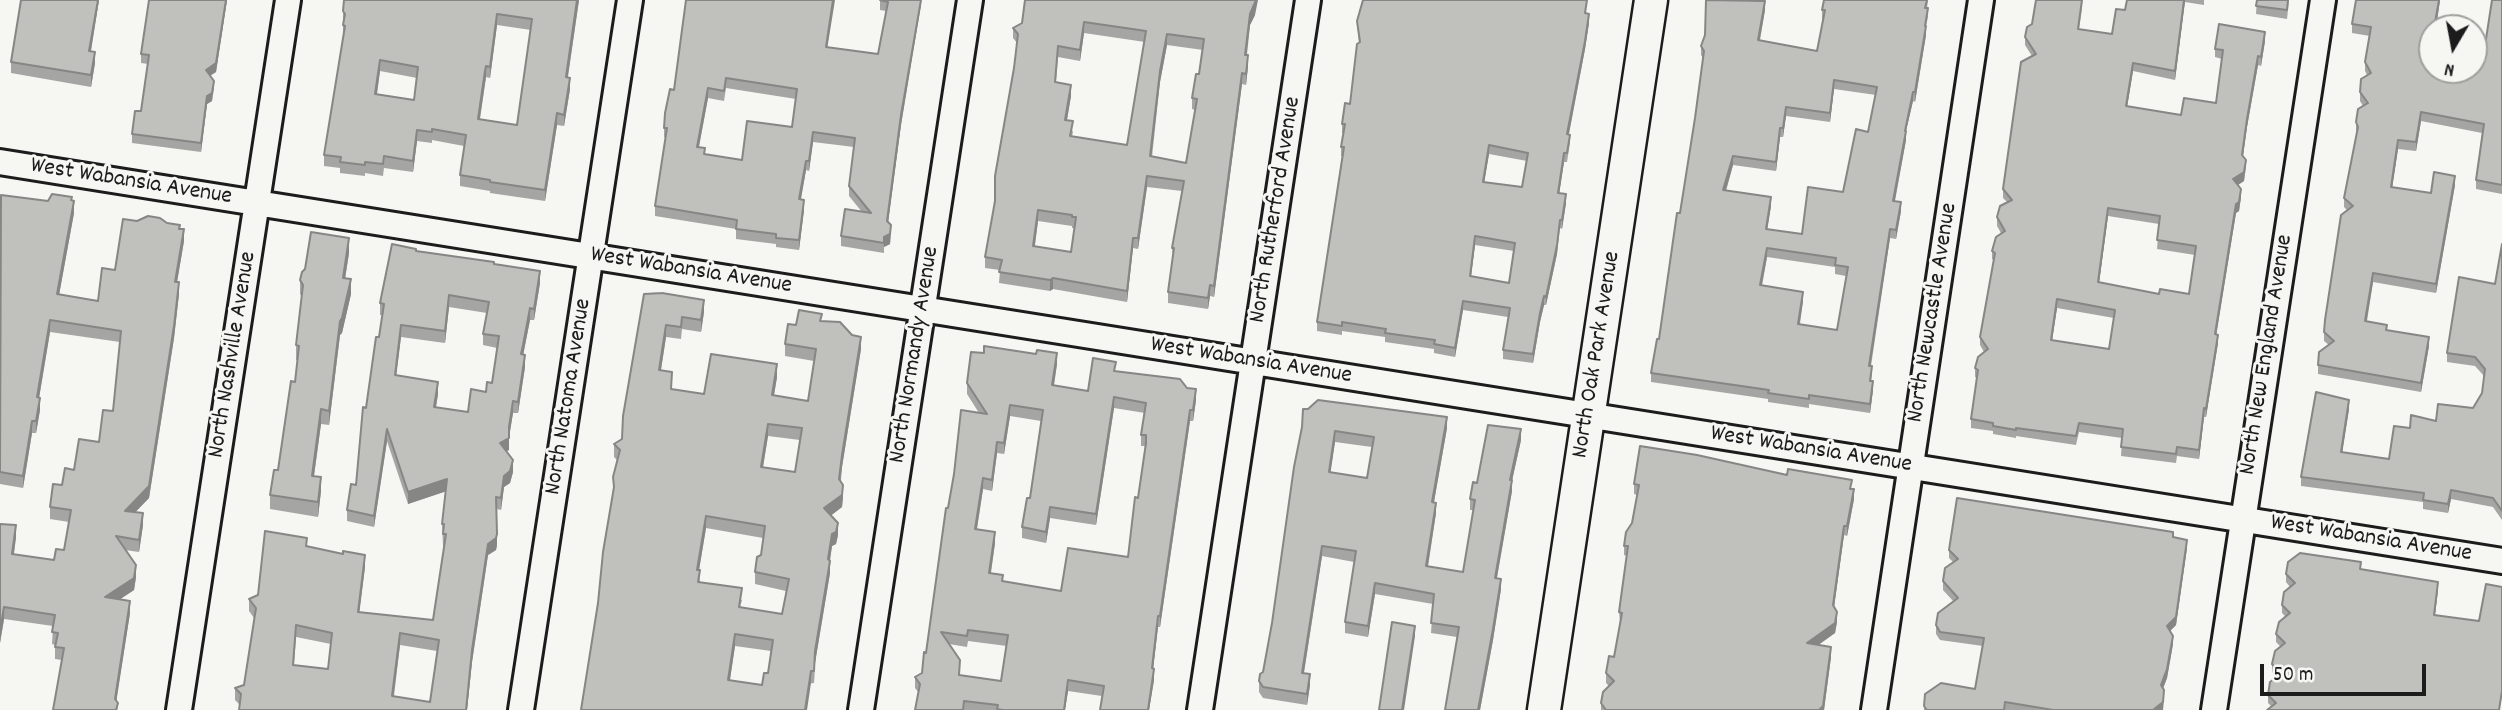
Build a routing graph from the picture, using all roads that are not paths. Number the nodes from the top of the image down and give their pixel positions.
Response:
1 (288, 0) edge
2 (629, 0) edge
3 (970, 0) edge
4 (1308, 0) edge
5 (1651, 0) edge
6 (1981, 0) edge
7 (2323, 0) edge
8 (0, 162) edge
9 (257, 203) junction
10 (592, 257) junction
11 (924, 309) junction
12 (1254, 362) junction
13 (1590, 416) junction
14 (1911, 467) junction
15 (2243, 520) junction
16 (2502, 561) edge
17 (179, 710) edge
18 (521, 710) edge
19 (860, 710) edge
20 (1200, 710) edge
21 (1544, 710) edge
22 (1874, 710) edge
23 (2214, 710) edge

1 - 9 street, North Nashville Avenue
2 - 10 street, North Natoma Avenue
3 - 11 street, North Normandy Avenue
4 - 12 street, North Rutherford Avenue
5 - 13 street, North Oak Park Avenue
6 - 14 street, North Newcastle Avenue
7 - 15 street, North New England Avenue
8 - 9 street, West Wabansia Avenue
9 - 10 street, West Wabansia Avenue
9 - 17 street, North Nashville Avenue
10 - 11 street, West Wabansia Avenue
10 - 18 street, North Natoma Avenue
11 - 12 street, West Wabansia Avenue
11 - 19 street, North Normandy Avenue
12 - 13 street, West Wabansia Avenue
12 - 20 street, North Rutherford Avenue
13 - 14 street, West Wabansia Avenue
13 - 21 street, North Oak Park Avenue
14 - 15 street, West Wabansia Avenue
14 - 22 street, North Newcastle Avenue
15 - 16 street, West Wabansia Avenue
15 - 23 street, North New England Avenue

